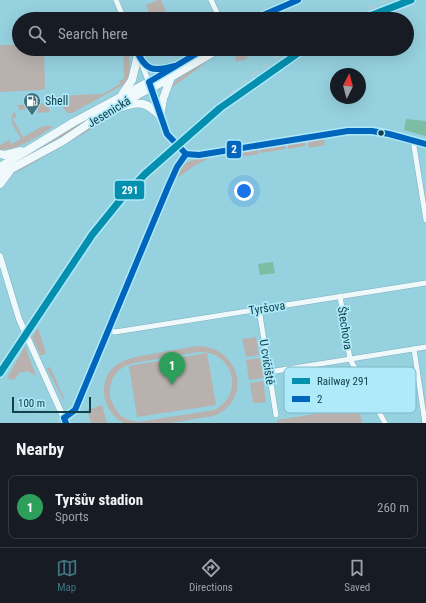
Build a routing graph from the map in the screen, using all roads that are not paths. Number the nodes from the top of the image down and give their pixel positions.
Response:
1 (116, 0) edge
2 (211, 0) edge
3 (298, 0) edge
4 (282, 8) junction
5 (121, 12) edge
6 (217, 12) edge
7 (272, 12) edge
8 (276, 12) edge
9 (136, 56) edge
10 (139, 56) edge
11 (140, 56) edge
12 (192, 56) edge
13 (207, 56) edge
14 (177, 65) junction
15 (171, 77) junction
16 (150, 85) junction
17 (121, 96) junction
18 (106, 112) junction
19 (160, 116) junction
20 (170, 138) tunnel mouth
21 (413, 140) junction
22 (426, 144) edge
23 (178, 147) tunnel mouth
24 (31, 148) junction
25 (0, 154) edge
26 (186, 154) junction
27 (0, 167) edge
28 (11, 169) junction
29 (0, 176) edge
30 (0, 184) edge
31 (426, 220) edge
32 (0, 256) edge
33 (426, 283) edge
34 (340, 296) junction
35 (259, 309) junction
36 (108, 330) junction
37 (426, 347) edge
38 (414, 349) junction
39 (350, 359) junction
40 (300, 367) edge
41 (354, 367) edge
42 (284, 370) edge
43 (269, 372) junction
44 (380, 413) edge
45 (276, 415) dead end
46 (65, 421) edge
47 (385, 423) edge
48 (425, 423) edge

1 - 5 street
2 - 6 street
3 - 4 main road
4 - 7 main road
4 - 8 main road
9 - 17 main road
10 - 16 street
11 - 14 main road
12 - 14 main road, Jesenická
13 - 15 main road, Jesenická
14 - 16 main road, Jesenická
15 - 16 main road, Jesenická
15 - 19 main road
16 - 17 main road, Jesenická
16 - 18 main road, Jesenická
16 - 19 street
17 - 24 main road, Jesenická
18 - 19 main road
18 - 28 main road, Jesenická
19 - 20 street
21 - 22 street
21 - 26 street
21 - 31 street
23 - 26 street
24 - 25 main road
24 - 27 main road, Jesenická
26 - 36 street
28 - 29 main road, Jesenická
28 - 30 main road
32 - 46 street
33 - 34 street, Tyršova
34 - 35 street, Tyršova
34 - 39 street, Štechova
35 - 36 street, Tyršova
35 - 43 street, U cvičiště
36 - 46 street
37 - 38 street
38 - 39 street
38 - 48 street
39 - 40 street
39 - 41 street, Štechova
42 - 43 street
43 - 45 street, U cvičiště
44 - 47 street, Štechova

